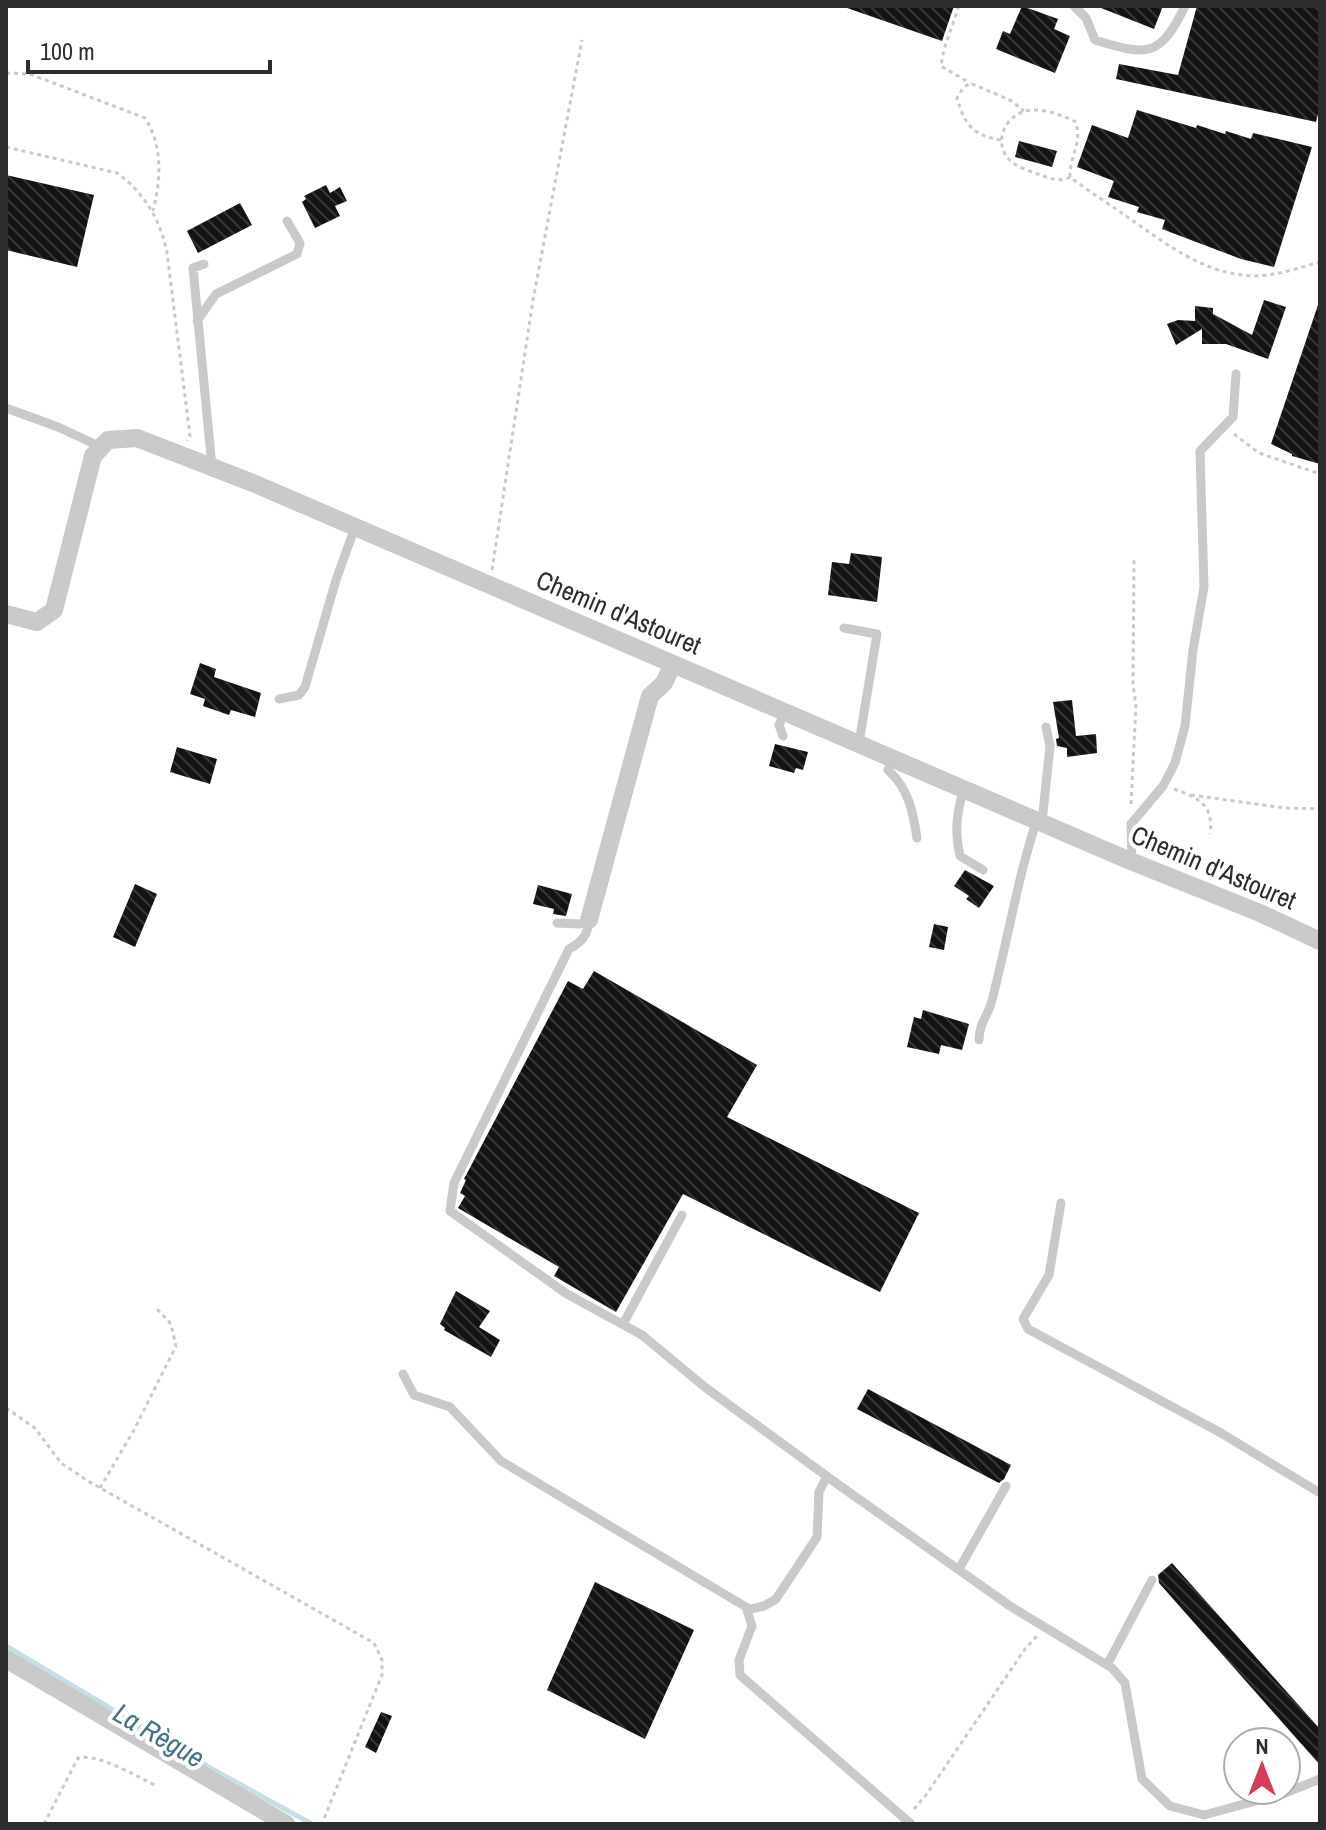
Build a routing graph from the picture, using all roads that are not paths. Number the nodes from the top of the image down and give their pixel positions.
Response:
1 (1074, 6) edge
2 (1185, 6) edge
3 (287, 221) dead end
4 (204, 264) dead end
5 (197, 321) junction
6 (1236, 374) dead end
7 (6, 408) edge
8 (101, 447) junction
9 (212, 467) junction
10 (355, 527) junction
11 (6, 614) edge
12 (844, 628) dead end
13 (673, 664) junction
14 (279, 699) dead end
15 (785, 712) junction
16 (1046, 727) dead end
17 (783, 736) dead end
18 (859, 743) junction
19 (894, 758) junction
20 (964, 788) junction
21 (1040, 821) junction
22 (917, 838) dead end
23 (1132, 862) junction
24 (983, 870) dead end
25 (589, 920) junction
26 (557, 923) dead end
27 (1320, 941) edge
28 (979, 1040) dead end
29 (1061, 1203) dead end
30 (682, 1215) dead end
31 (623, 1324) junction
32 (403, 1374) dead end
33 (827, 1476) junction
34 (1006, 1486) dead end
35 (1320, 1493) edge
36 (959, 1569) junction
37 (1152, 1580) dead end
38 (747, 1610) junction
39 (6, 1659) edge
40 (1107, 1665) junction
41 (1320, 1779) edge
42 (908, 1821) edge
43 (286, 1824) edge

1 - 2 lane
3 - 5 lane
4 - 5 lane
5 - 9 lane
6 - 23 lane
7 - 8 lane
8 - 9 street, Chemin d'Astouret
8 - 11 street
9 - 10 street, Chemin d'Astouret
10 - 13 street, Chemin d'Astouret
10 - 14 lane
12 - 18 lane
13 - 15 street, Chemin d'Astouret
13 - 25 street
15 - 17 lane
15 - 18 street, Chemin d'Astouret
16 - 21 lane
18 - 19 street, Chemin d'Astouret
19 - 20 street, Chemin d'Astouret
19 - 22 lane
20 - 21 street, Chemin d'Astouret
20 - 24 lane
21 - 23 street, Chemin d'Astouret
21 - 28 lane
23 - 27 street, Chemin d'Astouret
25 - 26 lane
25 - 31 lane
29 - 35 lane
30 - 31 lane
31 - 33 lane
32 - 38 lane
33 - 36 lane
33 - 38 lane
34 - 36 lane
36 - 40 lane
37 - 40 lane
38 - 42 lane
39 - 43 street
40 - 41 lane

